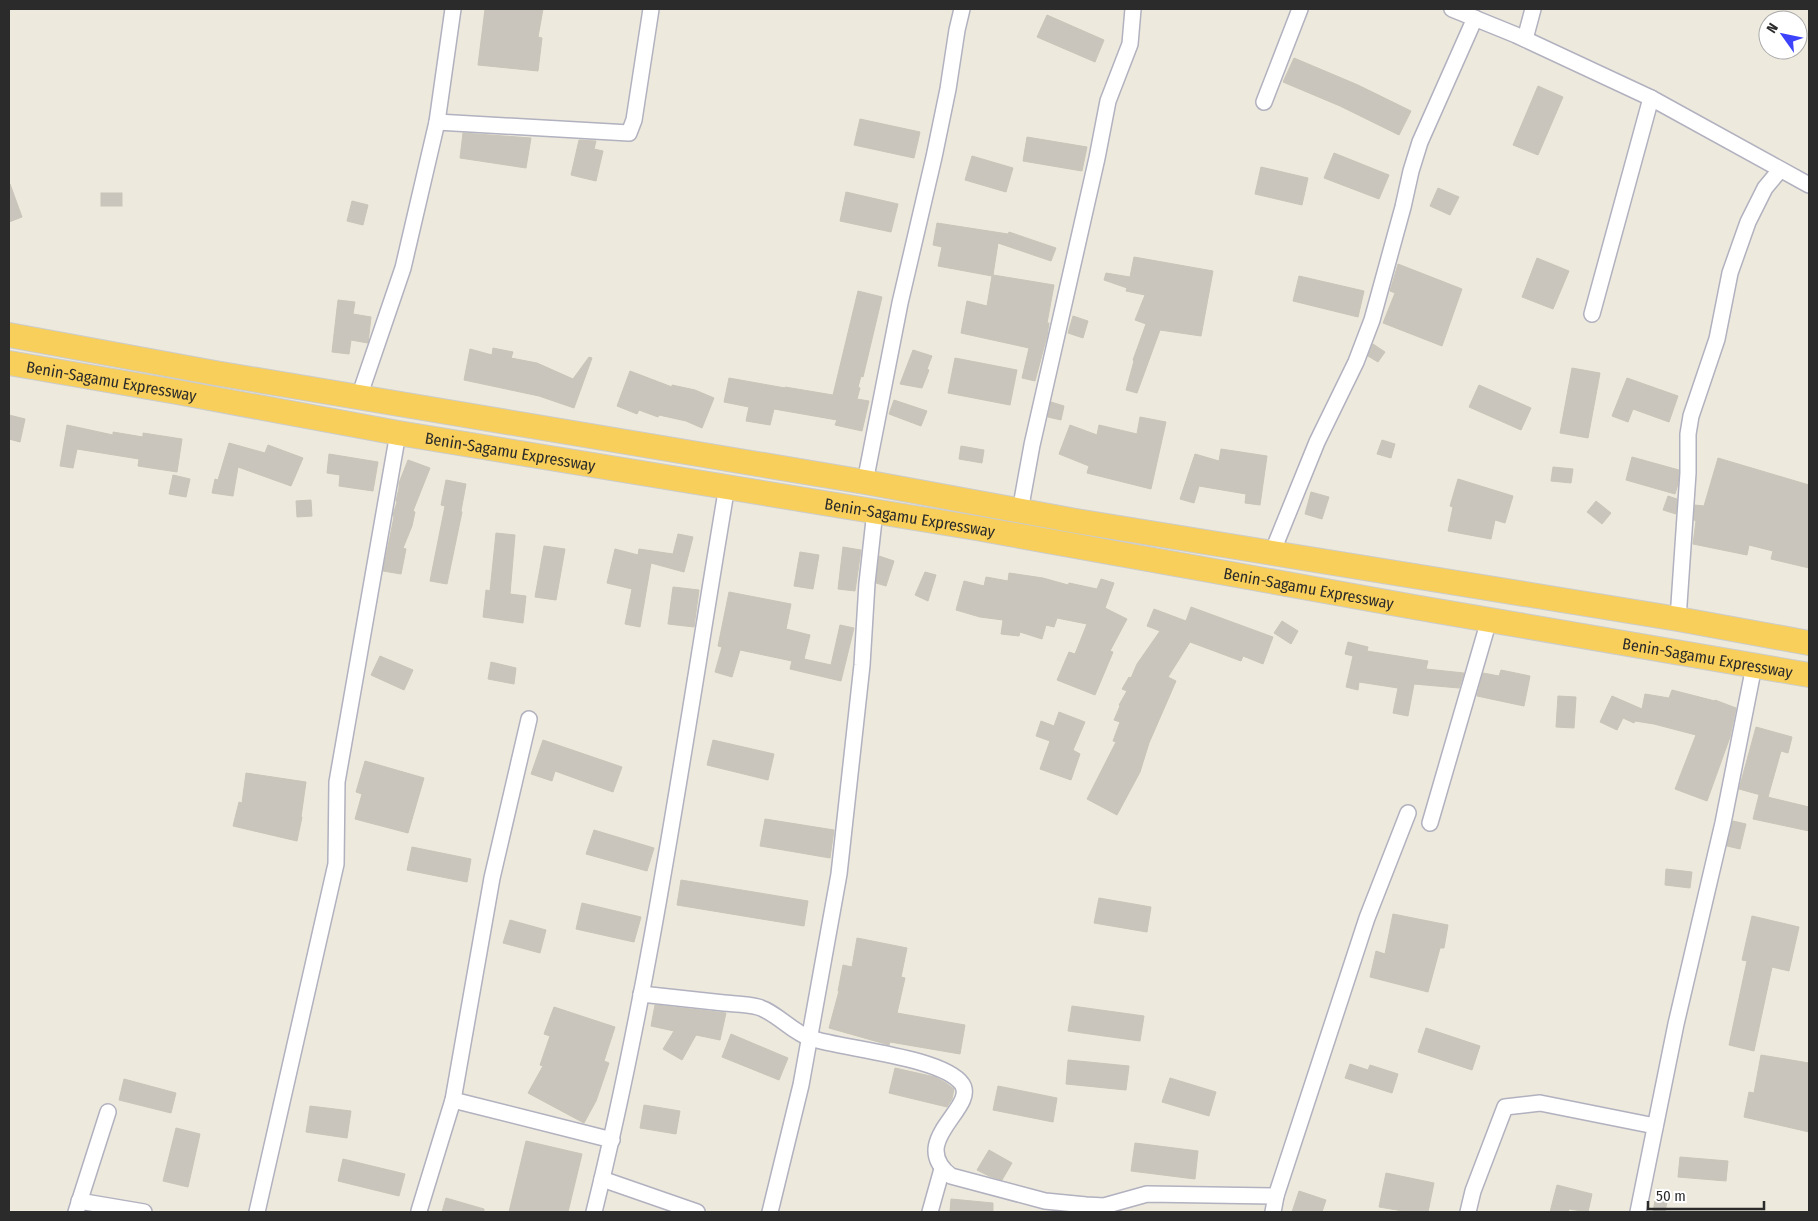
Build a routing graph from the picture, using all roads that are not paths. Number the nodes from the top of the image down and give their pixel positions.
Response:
1 (453, 9) edge
2 (651, 9) edge
3 (962, 9) edge
4 (1133, 9) edge
5 (1300, 9) edge
6 (1452, 9) edge
7 (1534, 9) edge
8 (1475, 18) junction
9 (1525, 39) junction
10 (1651, 98) junction
11 (1264, 102) dead end
12 (437, 122) junction
13 (1780, 170) junction
14 (1809, 185) edge
15 (1592, 314) dead end
16 (9, 335) edge
17 (9, 363) edge
18 (359, 397) junction
19 (398, 433) junction
20 (865, 482) junction
21 (727, 486) junction
22 (1020, 510) junction
23 (875, 511) junction
24 (1272, 553) junction
25 (1678, 619) junction
26 (1489, 620) junction
27 (1809, 643) edge
28 (1754, 666) junction
29 (1809, 675) edge
30 (529, 719) dead end
31 (1408, 813) dead end
32 (1430, 823) dead end
33 (641, 994) junction
34 (809, 1038) junction
35 (452, 1100) junction
36 (108, 1112) dead end
37 (1655, 1126) junction
38 (612, 1140) junction
39 (942, 1169) junction
40 (602, 1179) junction
41 (1276, 1196) junction
42 (77, 1207) edge
43 (419, 1211) edge
44 (144, 1212) edge
45 (257, 1212) edge
46 (594, 1212) edge
47 (697, 1212) edge
48 (770, 1212) edge
49 (930, 1212) edge
50 (1273, 1212) edge
51 (1468, 1212) edge
52 (1638, 1212) edge

1 - 12 street
2 - 12 street
3 - 20 street
4 - 22 street
5 - 11 street
6 - 8 street
7 - 9 street
8 - 9 street
8 - 24 street
9 - 10 street
10 - 13 street
10 - 15 street
12 - 18 street
13 - 14 street
13 - 25 street
16 - 18 highway
17 - 19 highway, Benin-Sagamu Expressway
18 - 20 highway
19 - 21 highway, Benin-Sagamu Expressway
19 - 45 street
20 - 22 highway
21 - 23 highway, Benin-Sagamu Expressway
21 - 33 street
22 - 24 highway
23 - 26 highway, Benin-Sagamu Expressway
23 - 34 street
24 - 25 highway
25 - 27 highway
26 - 28 highway, Benin-Sagamu Expressway
26 - 32 street
28 - 29 highway, Benin-Sagamu Expressway
28 - 37 street
30 - 35 street
31 - 41 street
33 - 34 street
33 - 38 street
34 - 39 street
34 - 48 street
35 - 38 street
35 - 43 street
36 - 42 street
37 - 51 street
37 - 52 street
38 - 40 street
39 - 41 street
39 - 49 street
40 - 46 street
40 - 47 street
41 - 50 street
42 - 44 street

